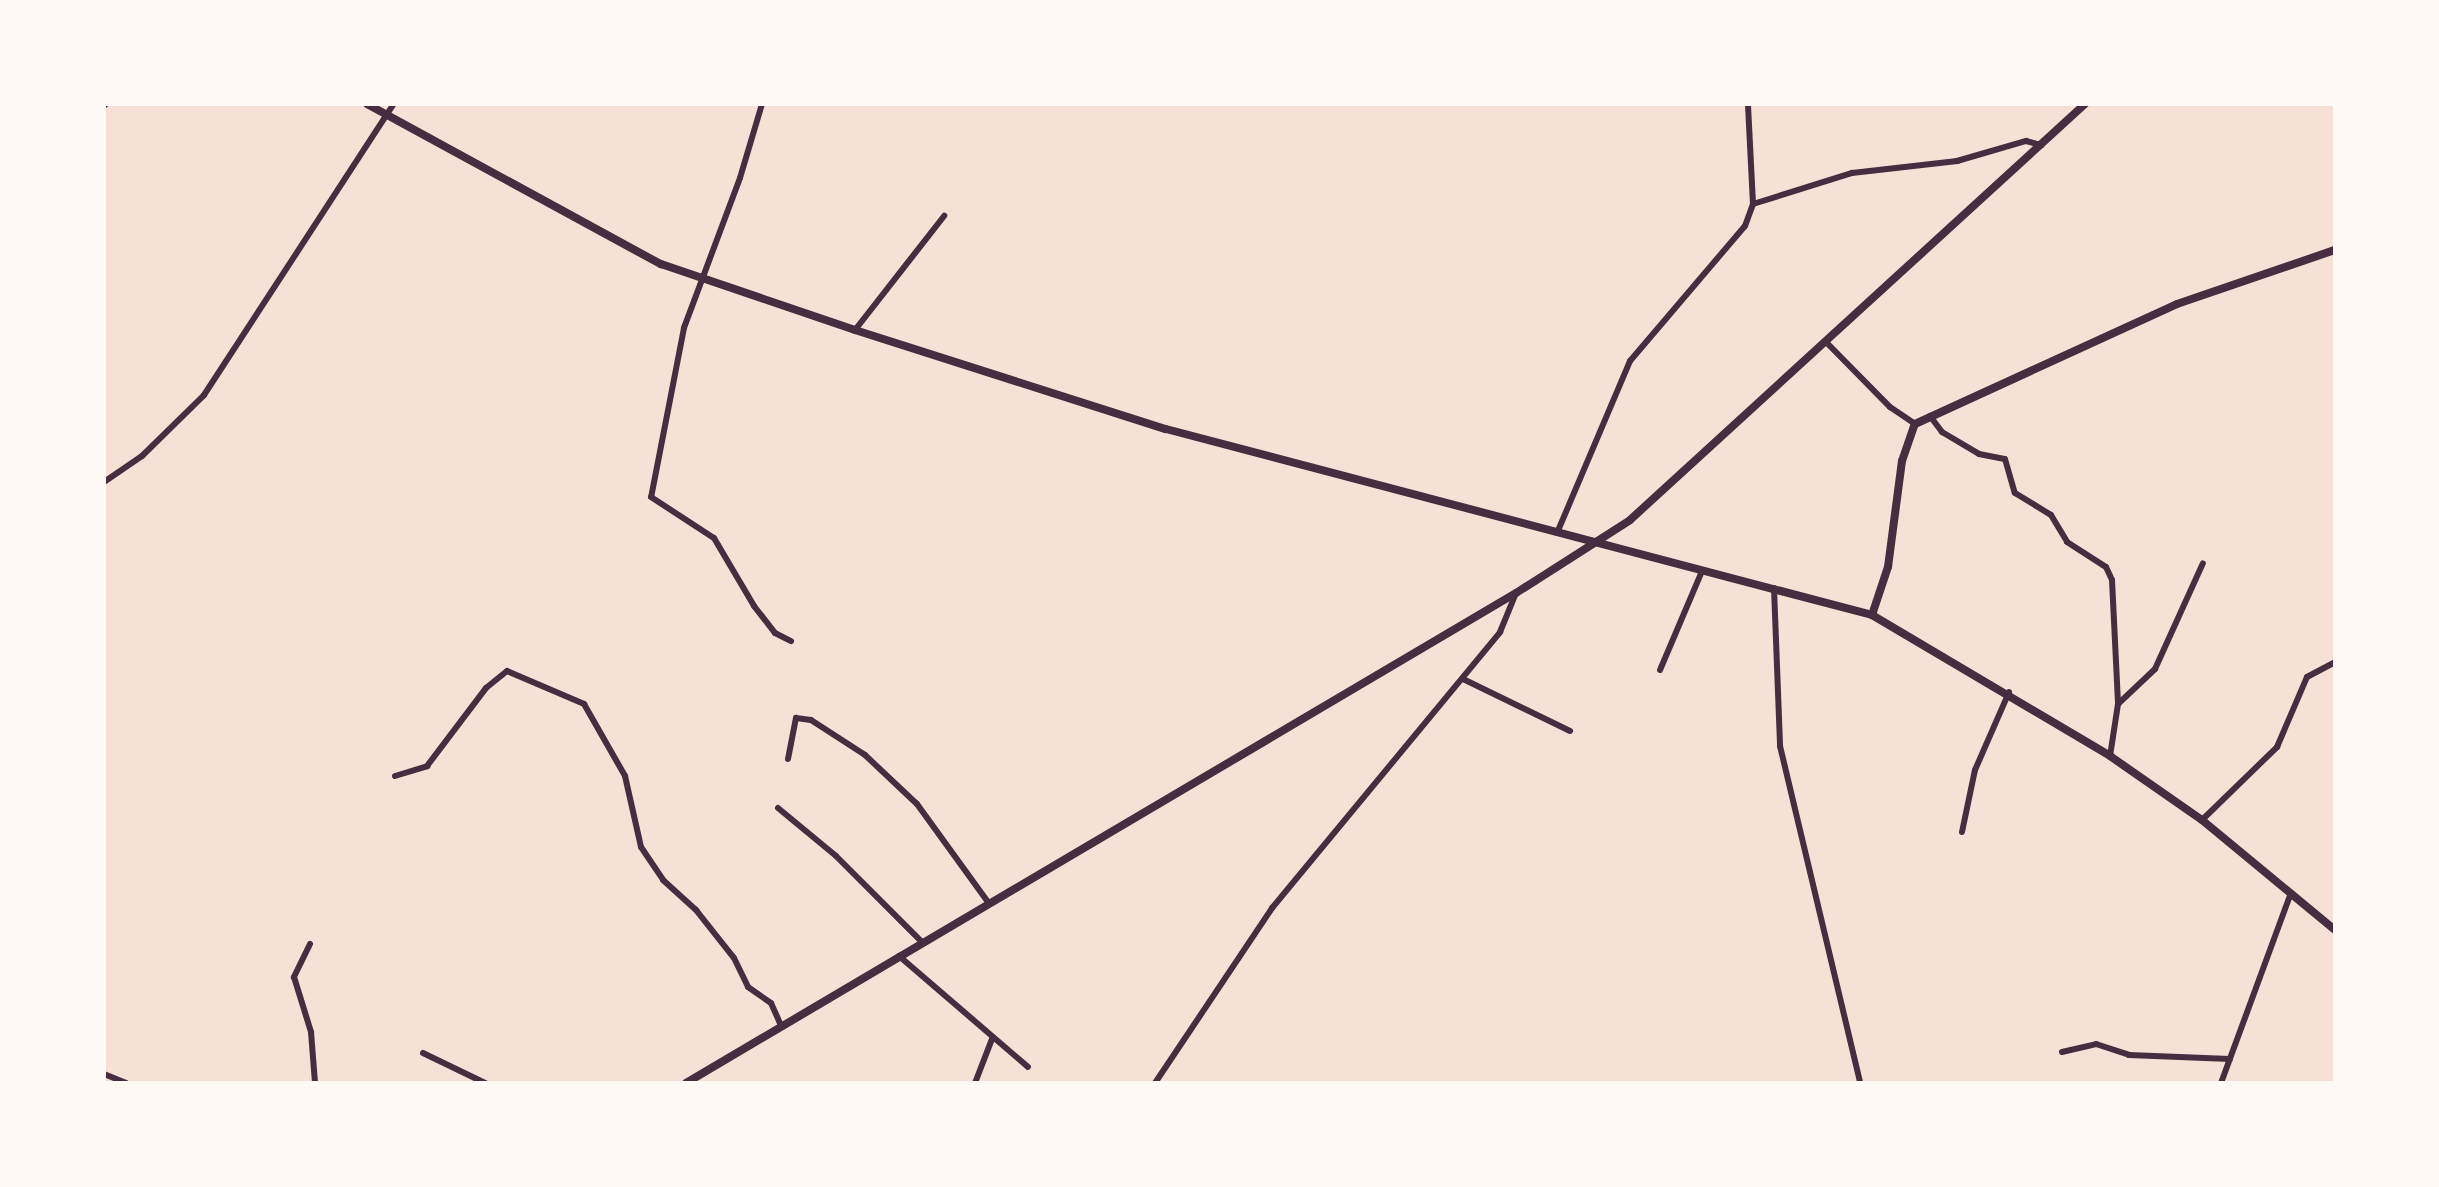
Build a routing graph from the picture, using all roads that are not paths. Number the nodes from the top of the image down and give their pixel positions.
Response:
1 (367, 104) edge
2 (394, 104) edge
3 (762, 104) edge
4 (1748, 104) edge
5 (2085, 104) edge
6 (386, 115) junction
7 (2041, 145) junction
8 (1753, 204) junction
9 (944, 216) dead end
10 (2335, 250) edge
11 (700, 274) junction
12 (855, 330) junction
13 (1827, 343) junction
14 (1930, 416) junction
15 (1915, 424) junction
16 (104, 482) edge
17 (1557, 533) junction
18 (1597, 542) junction
19 (2203, 563) dead end
20 (1702, 571) junction
21 (1774, 588) junction
22 (1516, 593) junction
23 (1872, 615) junction
24 (791, 641) dead end
25 (2335, 662) edge
26 (1660, 670) dead end
27 (1463, 679) junction
28 (2009, 692) junction
29 (2118, 704) junction
30 (1570, 731) dead end
31 (2110, 756) junction
32 (788, 759) dead end
33 (395, 776) dead end
34 (778, 808) dead end
35 (2202, 820) junction
36 (1962, 832) dead end
37 (2291, 893) junction
38 (988, 902) junction
39 (2335, 930) edge
40 (922, 942) junction
41 (310, 944) dead end
42 (899, 956) junction
43 (781, 1025) junction
44 (992, 1039) junction
45 (2062, 1052) dead end
46 (423, 1053) dead end
47 (2230, 1059) junction
48 (1028, 1067) dead end
49 (104, 1074) edge
50 (126, 1083) edge
51 (315, 1083) edge
52 (485, 1083) edge
53 (686, 1083) edge
54 (975, 1083) edge
55 (1155, 1083) edge
56 (1860, 1083) edge
57 (2221, 1083) edge

1 - 6 street
2 - 6 street
3 - 11 street
4 - 8 street
5 - 7 street
6 - 11 street
6 - 16 street
7 - 8 street
7 - 13 street
8 - 17 street
9 - 12 street
10 - 14 street
11 - 12 street
11 - 24 street
12 - 17 street
13 - 15 street
13 - 18 street
14 - 15 street
14 - 29 street
15 - 23 street
17 - 18 street
18 - 20 street
18 - 22 street
19 - 29 street
20 - 21 street
20 - 26 street
21 - 23 street
21 - 56 street
22 - 27 street
22 - 38 street
23 - 28 street
25 - 35 street
27 - 30 street
27 - 55 street
28 - 31 street
28 - 36 street
29 - 31 street
31 - 35 street
32 - 38 street
33 - 43 street
34 - 40 street
35 - 37 street
37 - 39 street
37 - 47 street
38 - 40 street
40 - 42 street
41 - 51 street
42 - 43 street
42 - 44 street
43 - 53 street
44 - 48 street
44 - 54 street
45 - 47 street
46 - 52 street
47 - 57 street
49 - 50 street

